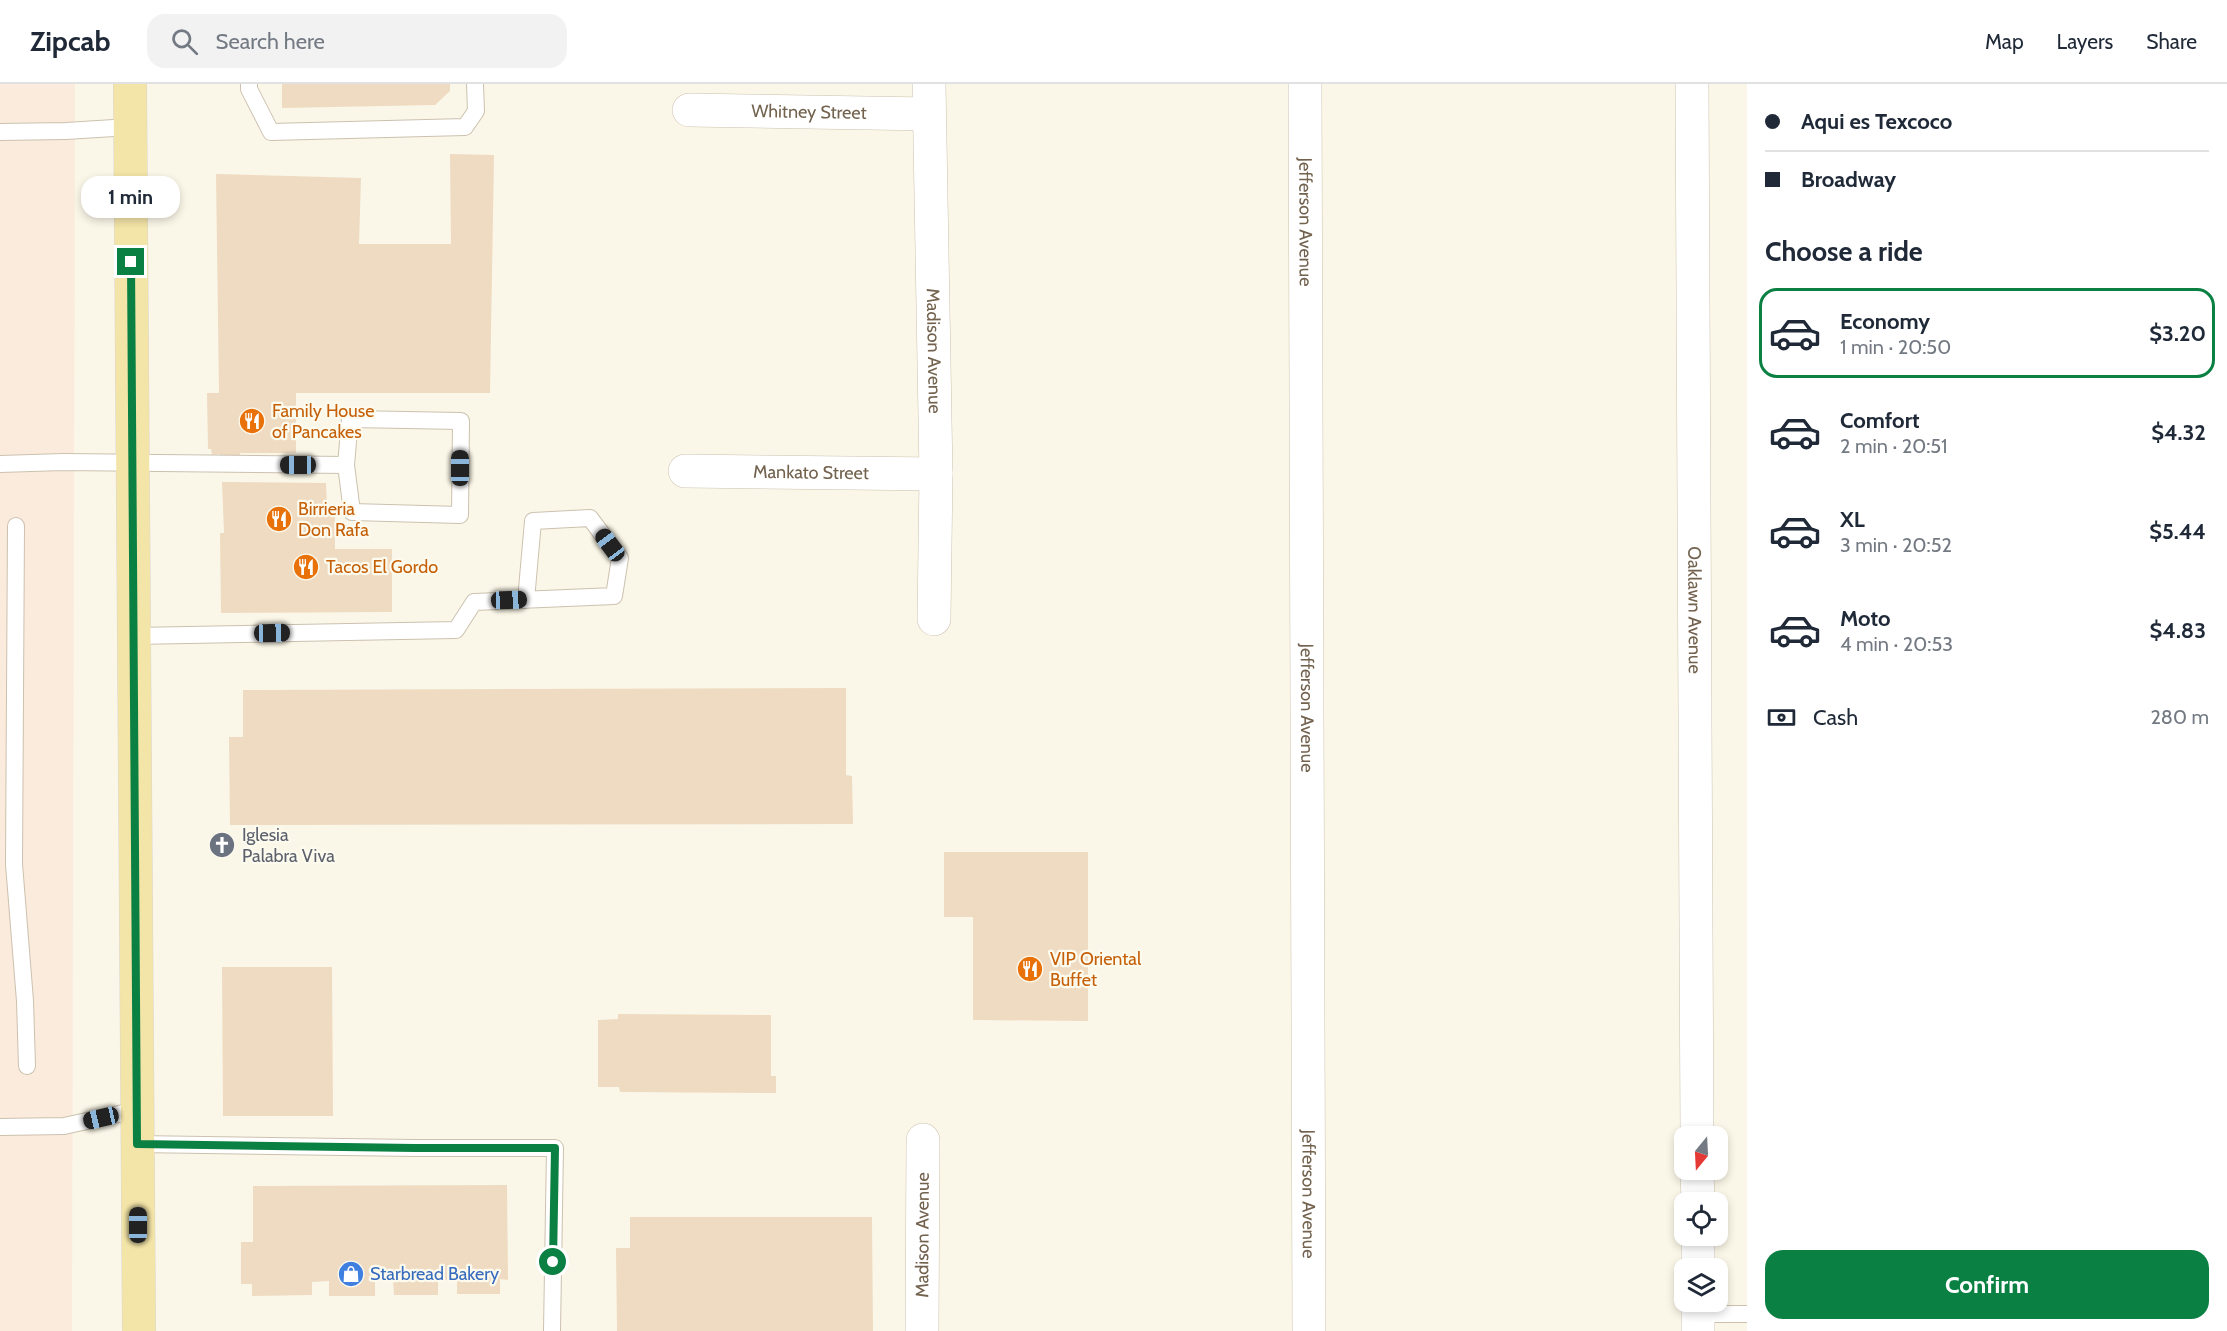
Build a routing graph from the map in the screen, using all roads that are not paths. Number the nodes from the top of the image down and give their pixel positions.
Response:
1 (130, 84) edge
2 (249, 84) edge
3 (475, 84) edge
4 (1305, 84) edge
5 (1692, 84) edge
6 (929, 99) edge
7 (689, 110) dead end
8 (130, 128) junction
9 (0, 132) edge
10 (0, 464) edge
11 (132, 464) junction
12 (346, 465) junction
13 (686, 471) dead end
14 (936, 474) junction
15 (16, 526) dead end
16 (526, 600) junction
17 (934, 619) dead end
18 (134, 636) junction
19 (27, 1066) dead end
20 (137, 1110) junction
21 (1697, 1126) edge
22 (0, 1127) edge
23 (923, 1140) dead end
24 (137, 1144) junction
25 (1747, 1314) edge
26 (1698, 1316) edge
27 (139, 1331) edge
28 (552, 1331) edge
29 (922, 1331) edge
30 (1309, 1331) edge

1 - 8 main road
2 - 3 lane
4 - 30 street, Jefferson Avenue
5 - 21 street, Oaklawn Avenue
6 - 7 street, Whitney Street
6 - 14 street, Madison Avenue
8 - 9 lane
8 - 11 main road
10 - 11 lane
11 - 12 lane
11 - 18 main road
12 - 12 lane
13 - 14 street, Mankato Street
14 - 17 street, Madison Avenue
15 - 19 lane
16 - 16 lane
16 - 18 lane
18 - 20 main road
20 - 22 lane
20 - 24 main road
23 - 29 street, Madison Avenue
24 - 27 main road
24 - 28 lane
25 - 26 lane

